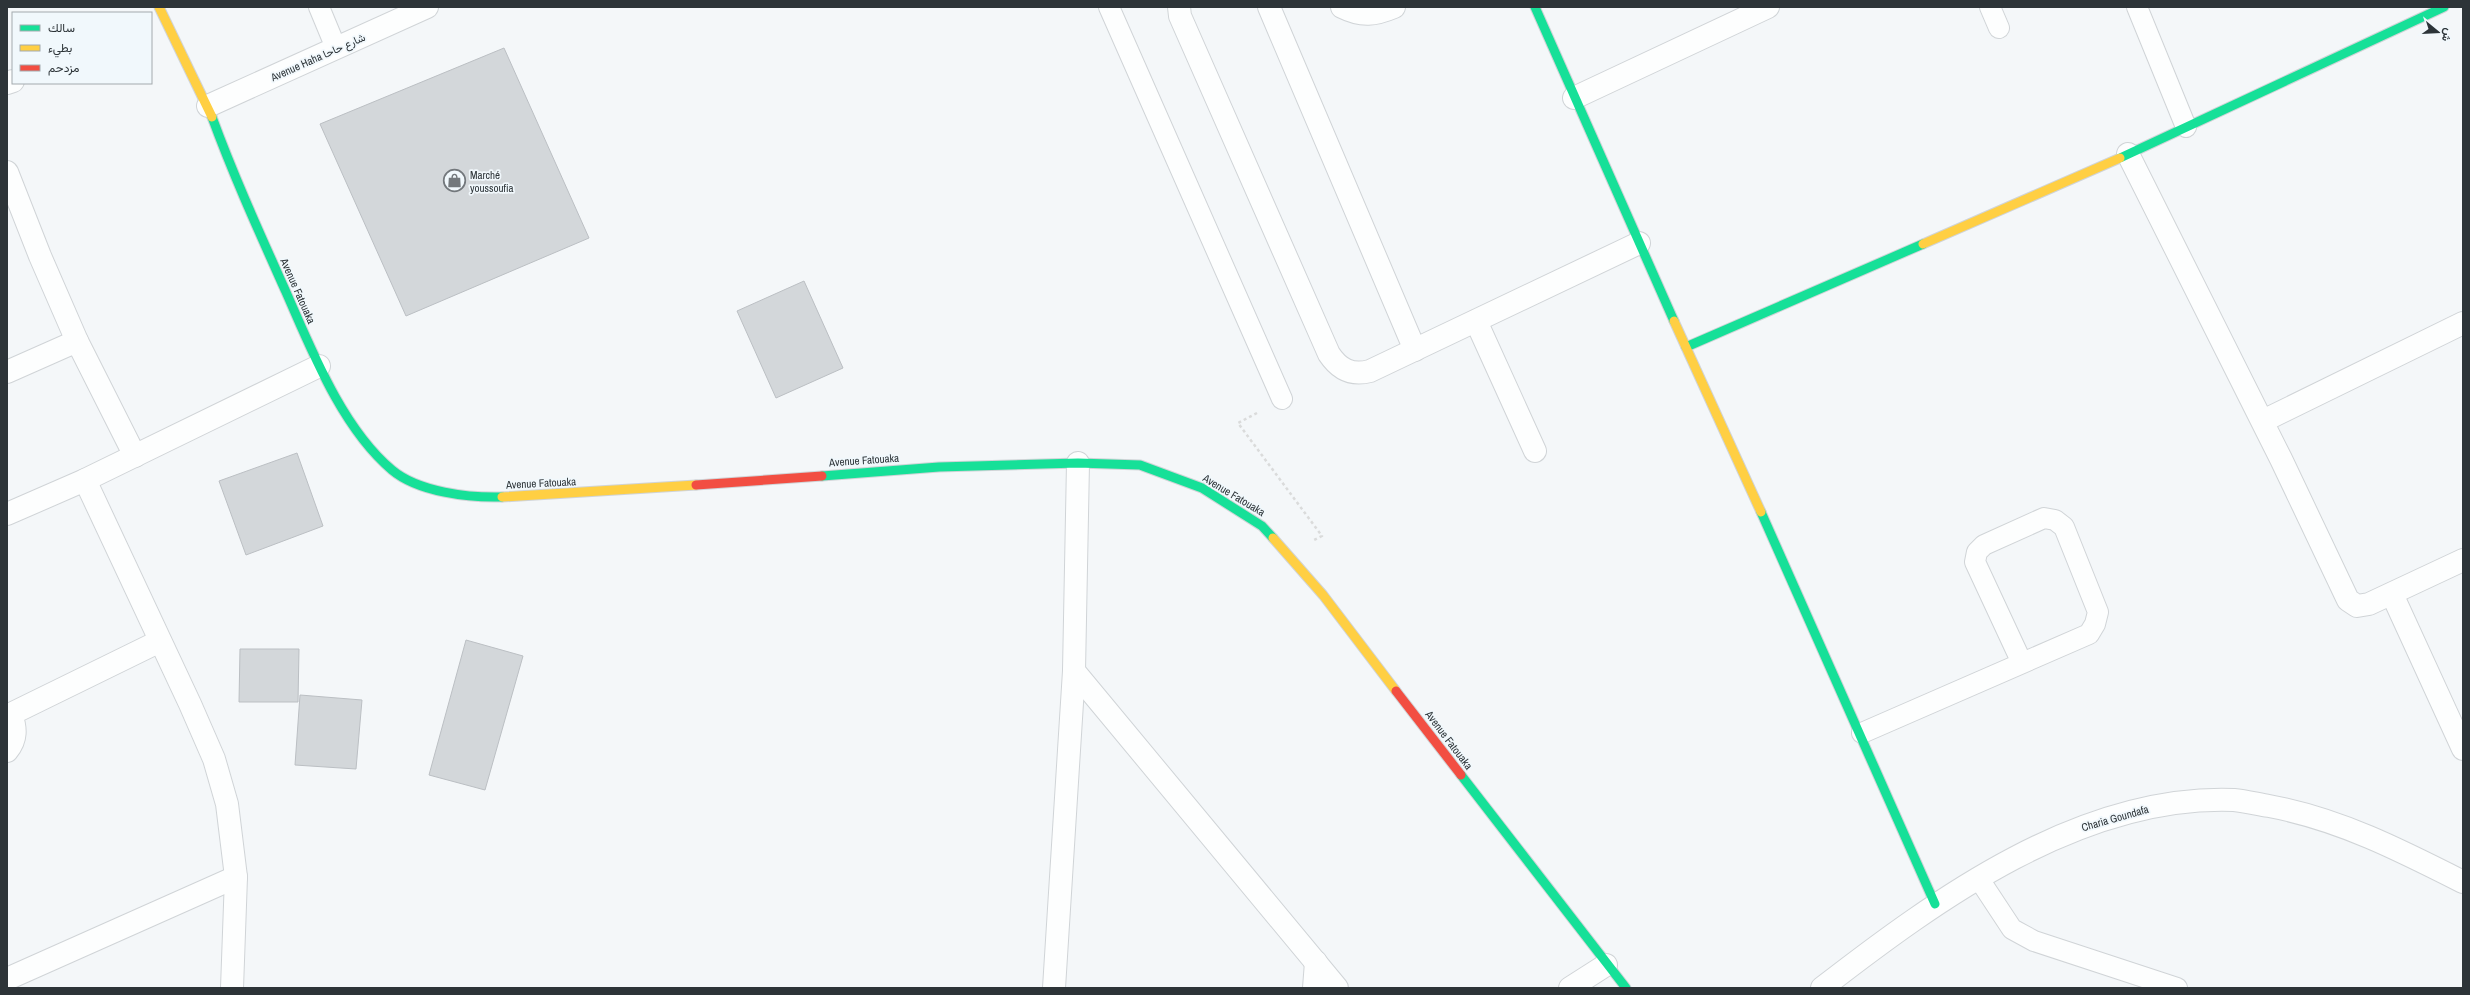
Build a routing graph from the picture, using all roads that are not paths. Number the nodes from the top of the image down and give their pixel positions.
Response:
1 (318, 7) edge
2 (427, 7) edge
3 (1109, 7) edge
4 (1179, 7) edge
5 (1269, 7) edge
6 (1342, 7) edge
7 (1394, 7) edge
8 (1535, 7) edge
9 (1768, 7) edge
10 (1990, 7) edge
11 (2137, 7) edge
12 (2444, 7) edge
13 (157, 13) edge
14 (1998, 28) dead end
15 (336, 48) junction
16 (1574, 98) junction
17 (208, 106) junction
18 (2186, 126) junction
19 (2128, 154) junction
20 (7, 172) edge
21 (1639, 243) junction
22 (1476, 321) junction
23 (2463, 323) edge
24 (78, 341) junction
25 (1686, 347) junction
26 (1415, 350) junction
27 (319, 366) junction
28 (7, 372) edge
29 (1282, 399) dead end
30 (2263, 421) junction
31 (1535, 451) dead end
32 (135, 456) junction
33 (1078, 463) junction
34 (85, 480) junction
35 (7, 514) edge
36 (2463, 560) edge
37 (2392, 594) junction
38 (160, 641) junction
39 (2022, 663) junction
40 (1074, 671) junction
41 (9, 710) edge
42 (1862, 733) junction
43 (2463, 749) edge
44 (7, 751) edge
45 (236, 877) junction
46 (1979, 879) junction
47 (2463, 882) edge
48 (1935, 904) junction
49 (1316, 962) junction
50 (1606, 966) junction
51 (11, 981) edge
52 (232, 988) edge
53 (1054, 988) edge
54 (1314, 988) edge
55 (1337, 988) edge
56 (1570, 988) edge
57 (1626, 988) edge
58 (1822, 988) edge
59 (2177, 988) edge

1 - 15 lane
2 - 15 street, Avenue Haha شارع حاحا
3 - 29 lane
4 - 26 street
5 - 26 street
6 - 7 street
8 - 16 street
9 - 16 street
10 - 14 lane
11 - 18 lane
12 - 18 street
13 - 17 street, Avenue Fatouaka
15 - 17 street, Avenue Haha شارع حاحا
16 - 21 street
17 - 27 street, Avenue Fatouaka
18 - 19 street
19 - 25 street
19 - 30 street
20 - 24 street
21 - 22 street
21 - 25 street
22 - 26 street
22 - 31 street
23 - 30 street
24 - 28 street
24 - 32 street
25 - 42 street
27 - 32 street
27 - 33 street, Avenue Fatouaka
30 - 37 street
32 - 34 street
33 - 40 street
33 - 50 street, Avenue Fatouaka
34 - 35 street
34 - 38 street
36 - 37 street
37 - 43 street
38 - 41 street
38 - 45 street
39 - 39 lane
39 - 42 lane
40 - 49 street
40 - 53 street
41 - 44 street
42 - 48 street
45 - 51 street
45 - 52 street
46 - 47 street, Charia Goundafa
46 - 48 street, Charia Goundafa
46 - 59 lane
48 - 58 street, Charia Goundafa
49 - 54 street
49 - 55 street
50 - 56 street
50 - 57 street, Avenue Fatouaka

